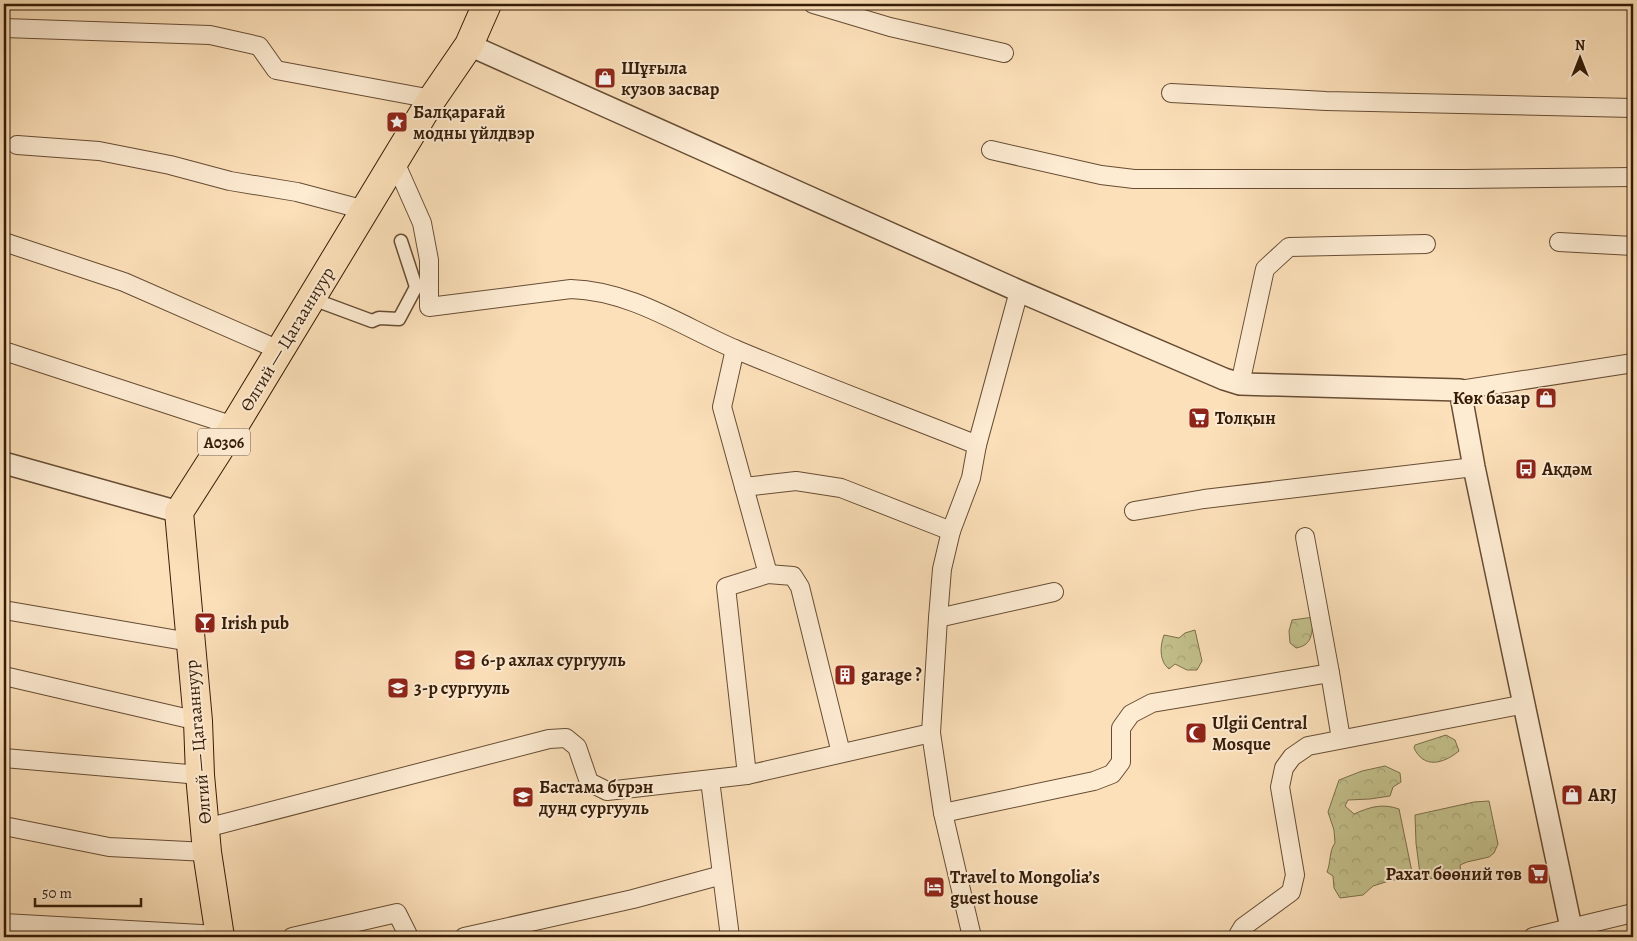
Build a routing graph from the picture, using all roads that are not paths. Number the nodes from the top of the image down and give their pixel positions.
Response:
1 (487, 4) edge
2 (813, 4) edge
3 (4, 28) edge
4 (469, 44) junction
5 (1004, 53) dead end
6 (1171, 93) dead end
7 (432, 99) junction
8 (1633, 108) edge
9 (17, 145) dead end
10 (991, 150) dead end
11 (395, 162) junction
12 (1633, 177) edge
13 (365, 210) junction
14 (400, 241) dead end
15 (4, 242) edge
16 (1559, 242) dead end
17 (1426, 244) dead end
18 (1633, 246) edge
19 (1019, 290) junction
20 (318, 301) dead end
21 (735, 349) junction
22 (279, 350) junction
23 (4, 351) edge
24 (1633, 364) edge
25 (1240, 384) junction
26 (1460, 390) junction
27 (234, 426) junction
28 (977, 445) junction
29 (4, 463) edge
30 (1474, 467) junction
31 (744, 487) junction
32 (1134, 511) dead end
33 (179, 512) junction
34 (951, 531) junction
35 (1305, 537) dead end
36 (768, 574) junction
37 (1054, 592) dead end
38 (4, 610) edge
39 (938, 618) junction
40 (190, 642) junction
41 (1330, 673) junction
42 (4, 676) edge
43 (1525, 704) junction
44 (198, 721) junction
45 (931, 733) junction
46 (1341, 739) junction
47 (841, 753) junction
48 (4, 758) edge
49 (200, 775) junction
50 (747, 775) junction
51 (710, 780) junction
52 (943, 813) junction
53 (4, 826) edge
54 (206, 840) junction
55 (722, 875) junction
56 (1633, 913) edge
57 (4, 923) edge
58 (1572, 933) edge
59 (221, 937) edge
60 (292, 937) edge
61 (409, 937) edge
62 (464, 937) edge
63 (730, 937) edge
64 (972, 937) edge
65 (1237, 937) edge
66 (1533, 937) edge

1 - 4 highway, Өлгий — Цагааннуур / A0306
2 - 5 street
3 - 7 street
4 - 7 highway, Өлгий — Цагааннуур / A0306
4 - 19 street
6 - 8 street
7 - 11 highway, Өлгий — Цагааннуур / A0306
9 - 13 street
10 - 12 street
11 - 13 highway, Өлгий — Цагааннуур / A0306
11 - 21 street
13 - 22 highway, Өлгий — Цагааннуур / A0306
14 - 20 street
15 - 22 street
16 - 18 street
17 - 25 street
19 - 25 street
19 - 28 street
21 - 28 street
21 - 31 street
22 - 27 highway, Өлгий — Цагааннуур / A0306
23 - 27 street
24 - 26 street
25 - 26 street
26 - 30 street
27 - 33 highway, Өлгий — Цагааннуур / A0306
28 - 34 street
29 - 33 street
30 - 32 street
30 - 43 street
31 - 34 street
31 - 36 street
33 - 40 highway, Өлгий — Цагааннуур
34 - 39 street
35 - 41 street
36 - 47 street
36 - 50 street
37 - 39 street
38 - 40 street
39 - 45 street
40 - 44 highway, Өлгий — Цагааннуур
41 - 46 street
41 - 52 street
42 - 44 street
43 - 46 street
43 - 58 street
44 - 49 highway, Өлгий — Цагааннуур
45 - 47 street
45 - 52 street
46 - 65 street
47 - 50 street
48 - 49 street
49 - 54 highway, Өлгий — Цагааннуур
50 - 51 street
51 - 54 street
51 - 55 street
52 - 64 street
53 - 54 street
54 - 59 highway, Өлгий — Цагааннуур
55 - 62 street
55 - 63 street
56 - 58 street
57 - 59 street
58 - 66 street
60 - 61 street

